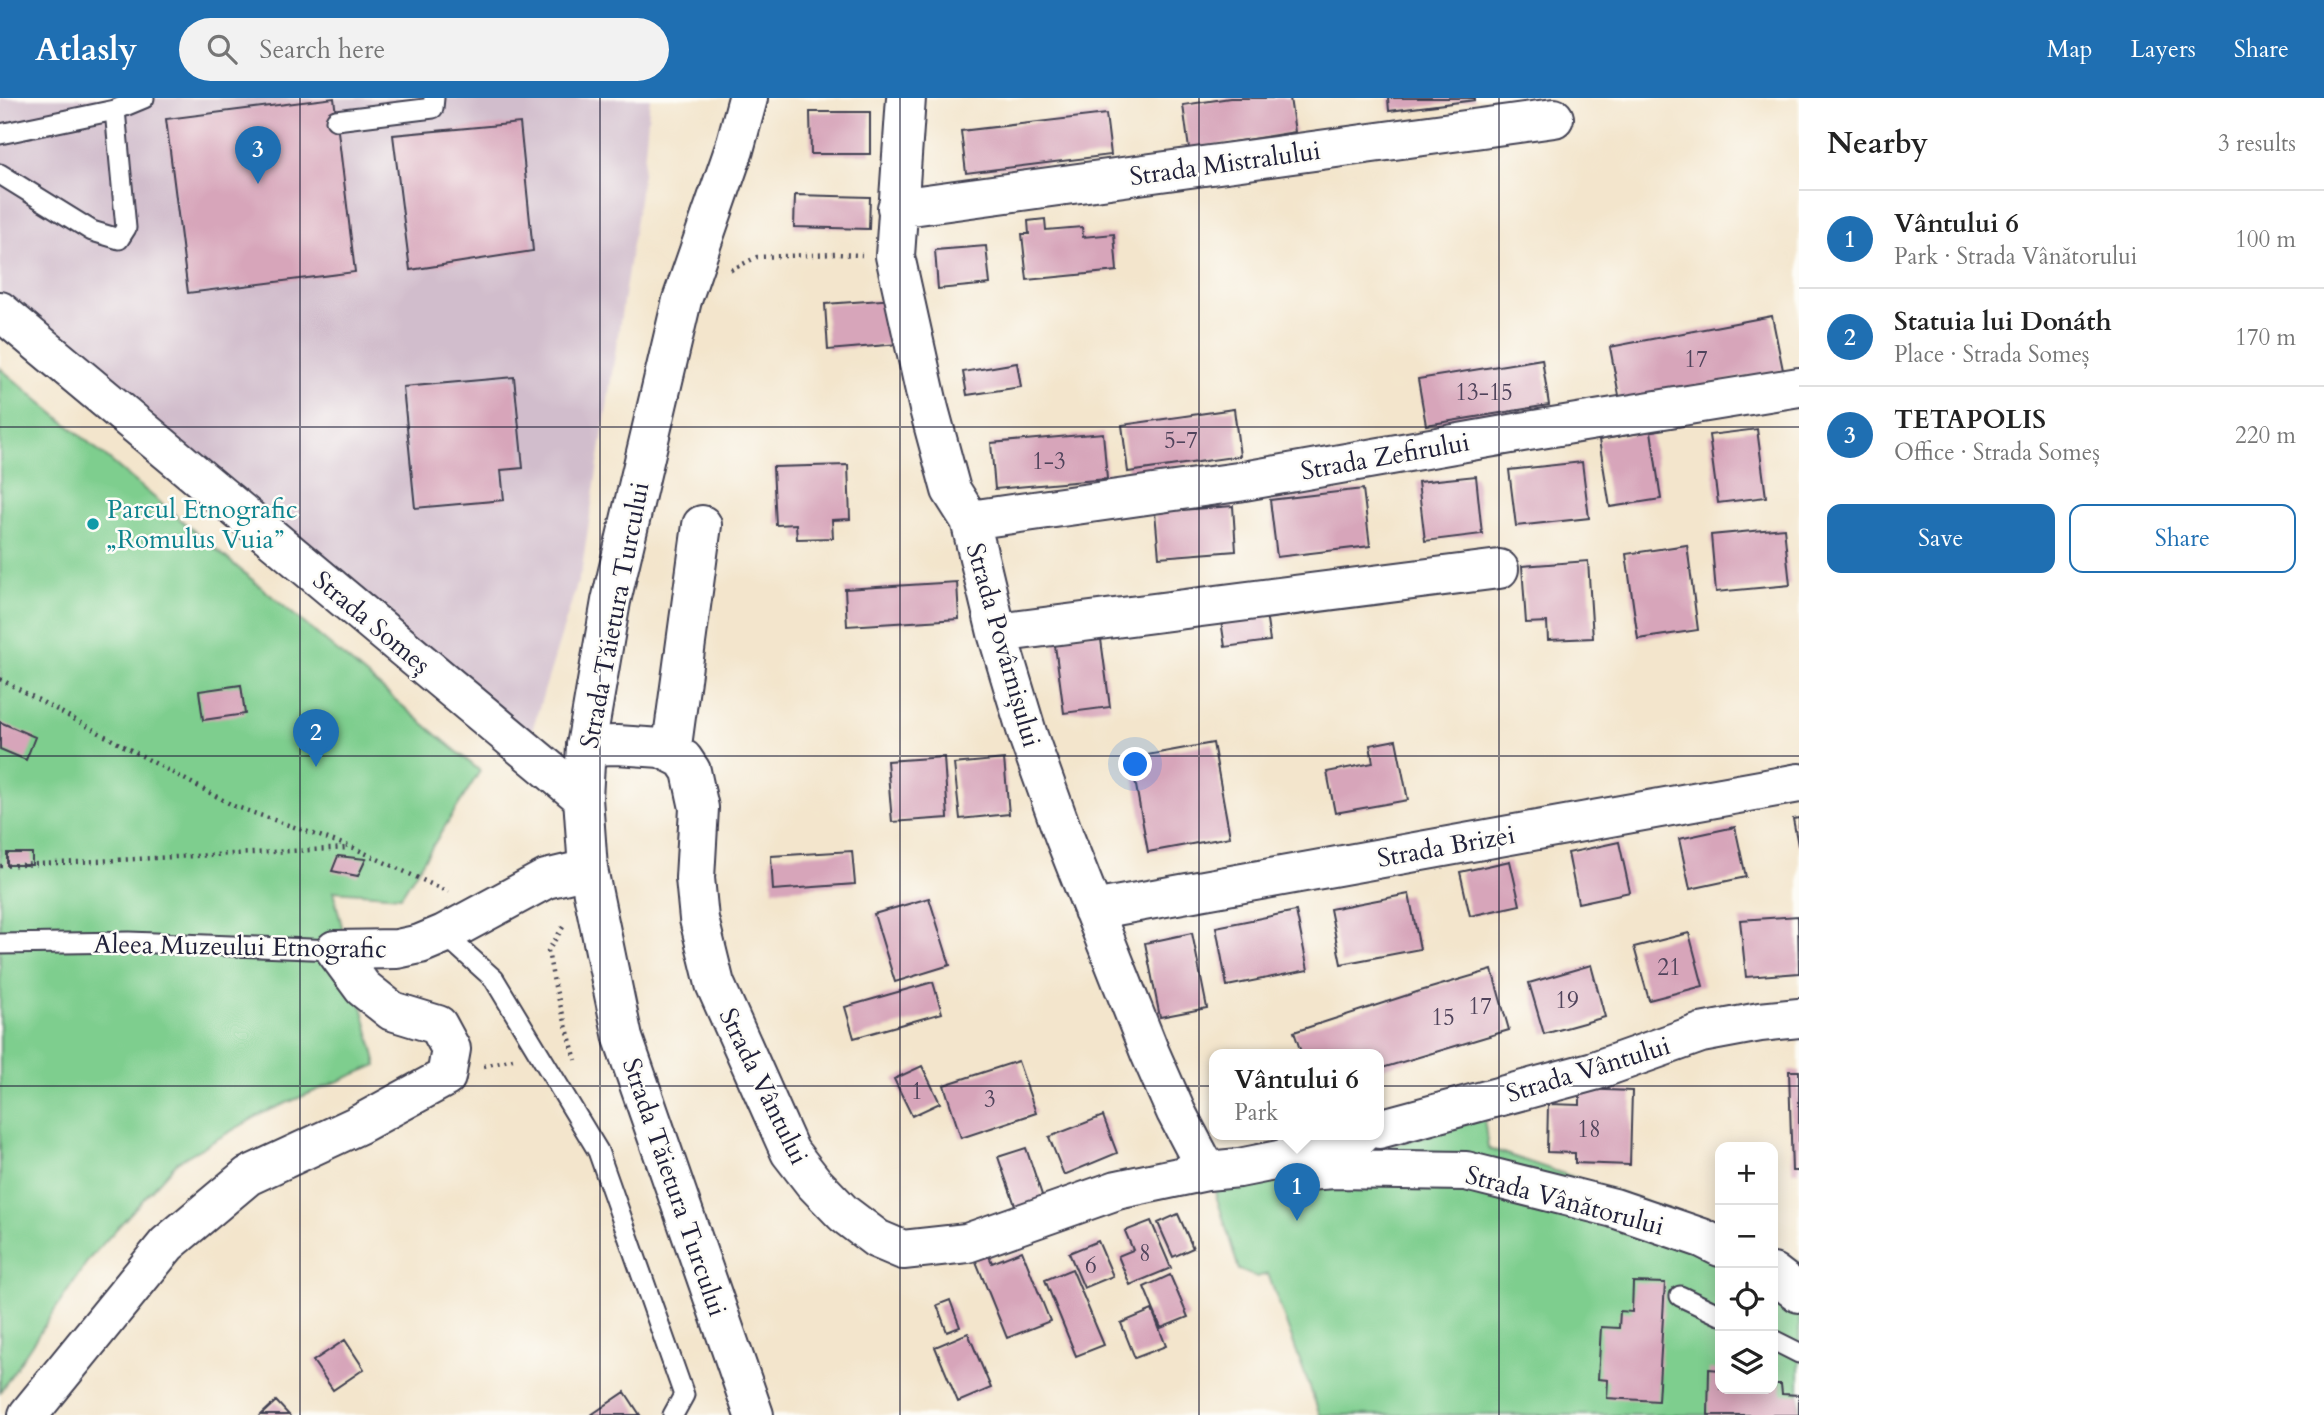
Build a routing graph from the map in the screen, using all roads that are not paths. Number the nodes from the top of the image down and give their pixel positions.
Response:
1 (144, 98) edge
2 (434, 98) edge
3 (748, 98) edge
4 (906, 98) edge
5 (116, 110) junction
6 (1554, 118) dead end
7 (336, 120) dead end
8 (0, 134) edge
9 (0, 174) edge
10 (897, 208) junction
11 (0, 310) edge
12 (1799, 387) edge
13 (970, 520) junction
14 (702, 525) dead end
15 (1499, 569) dead end
16 (997, 633) junction
17 (586, 746) junction
18 (671, 753) junction
19 (1799, 783) edge
20 (583, 798) junction
21 (588, 869) junction
22 (1093, 910) junction
23 (444, 934) junction
24 (0, 944) edge
25 (335, 950) junction
26 (1799, 1018) edge
27 (1384, 1128) edge
28 (1345, 1140) edge
29 (1223, 1169) junction
30 (1715, 1244) edge
31 (1778, 1277) edge
32 (1799, 1293) edge
33 (1679, 1296) dead end
34 (1715, 1313) edge
35 (1778, 1342) edge
36 (1799, 1353) edge
37 (28, 1415) edge
38 (673, 1415) edge
39 (754, 1415) edge

1 - 5 lane
2 - 7 lane
3 - 17 street, Strada Tăietura Turcului
4 - 10 street, Strada Povârnișului
5 - 8 lane
5 - 9 lane
6 - 10 street, Strada Mistralului
10 - 13 street, Strada Povârnișului
11 - 20 street, Strada Someș
12 - 13 street, Strada Zefirului
13 - 16 street, Strada Povârnișului
14 - 18 street
15 - 16 street
16 - 22 street, Strada Povârnișului
17 - 18 street
17 - 20 street, Strada Tăietura Turcului
18 - 29 street, Strada Vântului
19 - 22 street, Strada Brizei
20 - 21 street, Strada Tăietura Turcului
21 - 23 street, Aleea Muzeului Etnografic
21 - 39 street, Strada Tăietura Turcului
22 - 29 street, Strada Povârnișului
23 - 25 street, Aleea Muzeului Etnografic
23 - 38 lane
24 - 25 lane, Aleea Muzeului Etnografic
25 - 37 street
26 - 27 street, Strada Vântului
28 - 29 street, Strada Vântului
29 - 30 street, Strada Vânătorului
31 - 32 street
33 - 34 lane
35 - 36 lane

